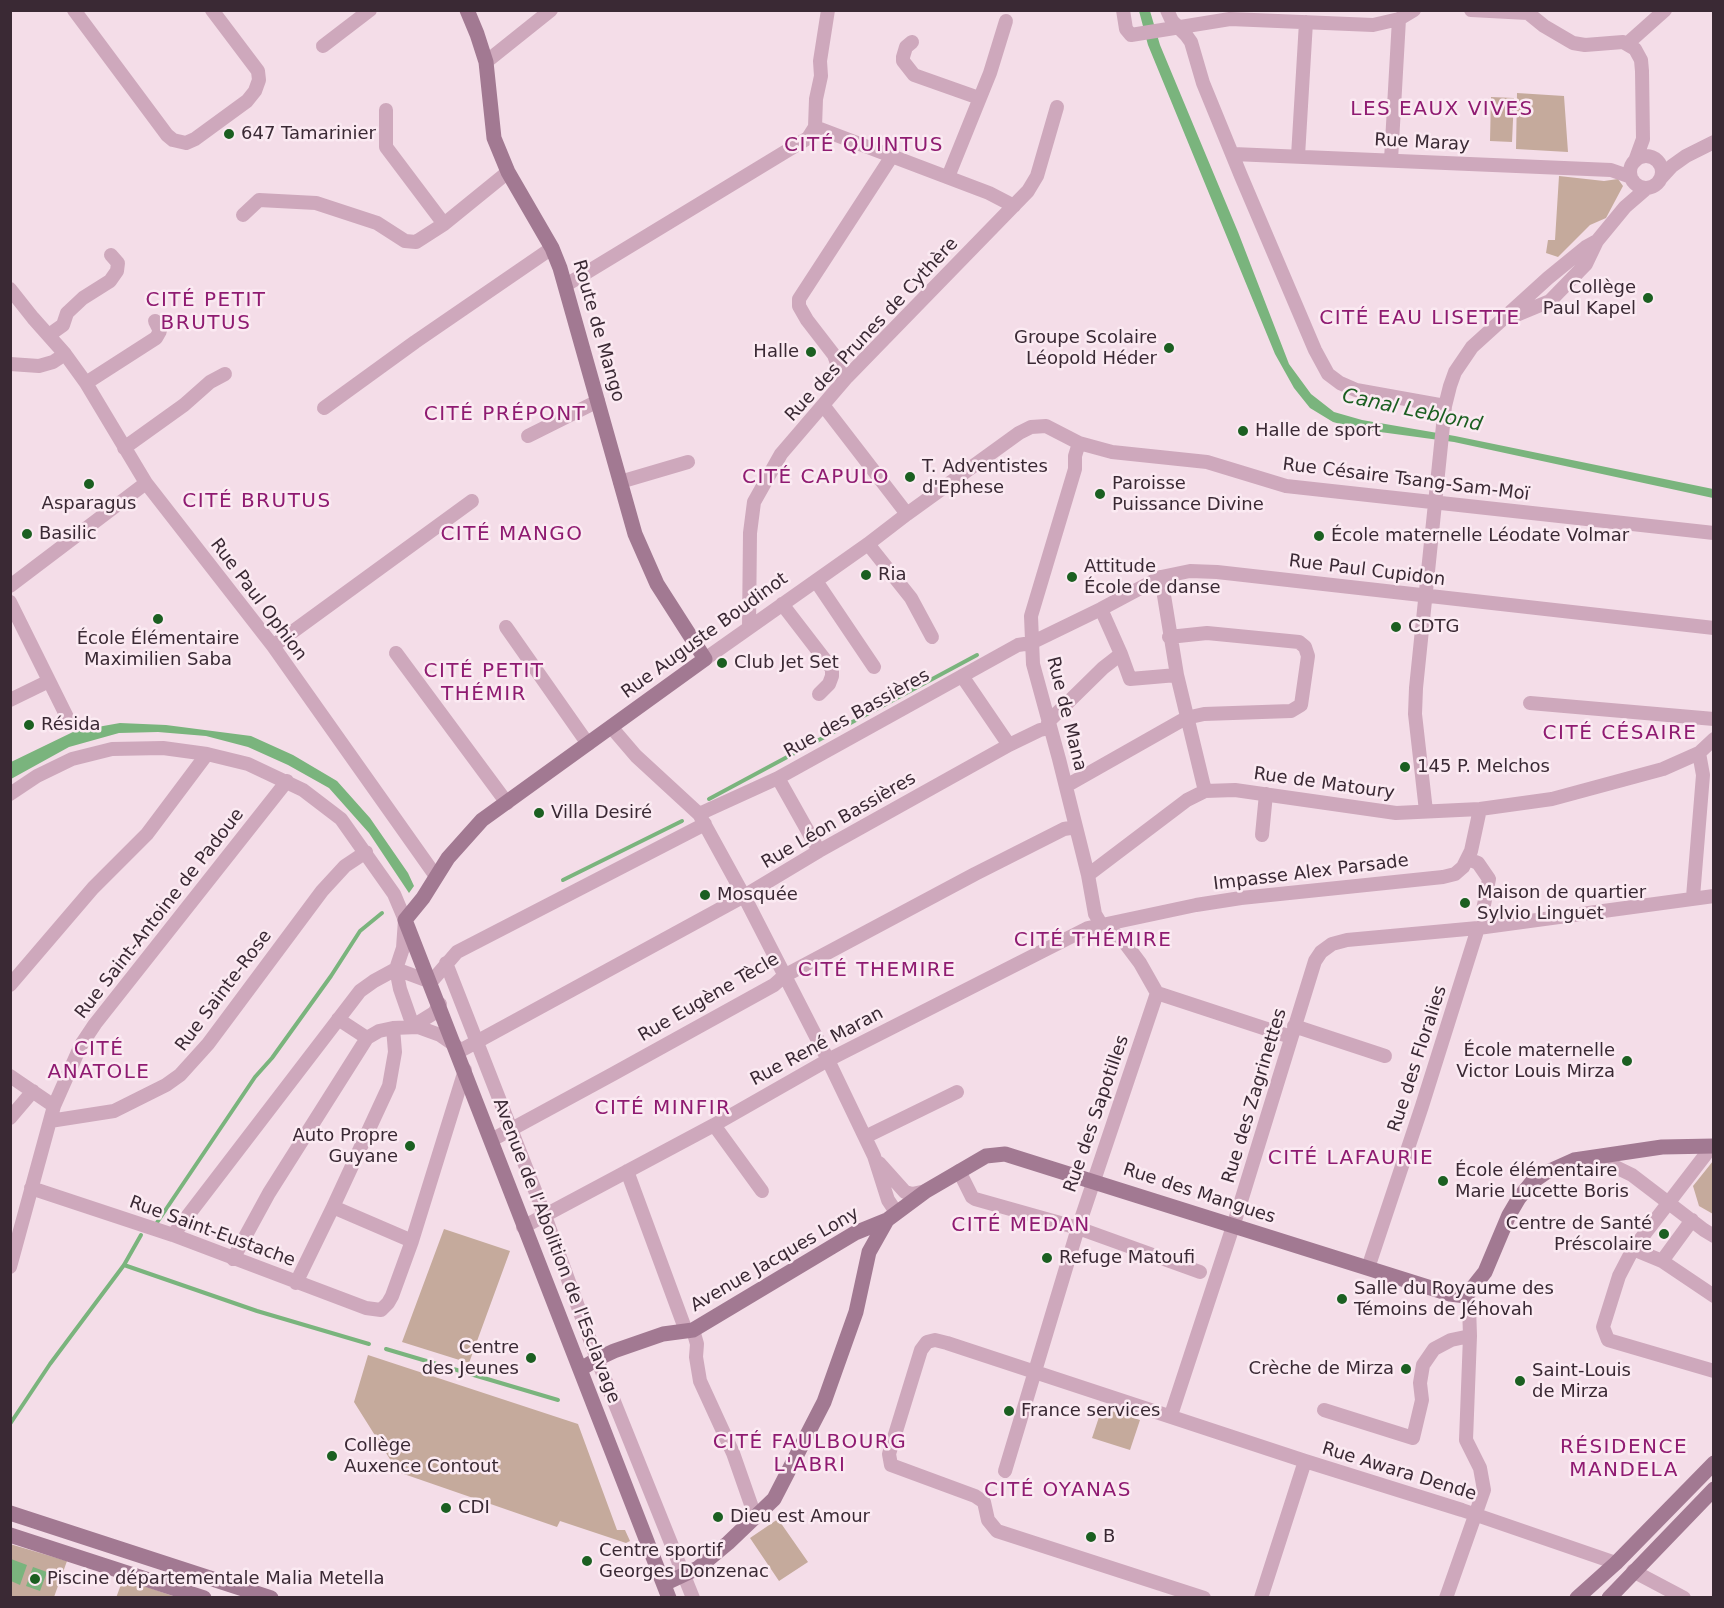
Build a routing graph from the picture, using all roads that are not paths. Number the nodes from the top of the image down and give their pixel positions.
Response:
1 (74, 10) edge
2 (213, 10) edge
3 (370, 10) edge
4 (551, 10) edge
5 (828, 10) edge
6 (1123, 10) edge
7 (1167, 10) edge
8 (1414, 10) edge
9 (1472, 10) edge
10 (1665, 10) edge
11 (468, 12) edge
12 (1528, 12) edge
13 (1400, 19) junction
14 (1006, 21) dead end
15 (1306, 22) junction
16 (1173, 29) junction
17 (912, 42) dead end
18 (1628, 43) junction
19 (323, 46) dead end
20 (486, 62) junction
21 (979, 98) junction
22 (1057, 106) dead end
23 (386, 110) dead end
24 (815, 127) junction
25 (1713, 142) edge
26 (1233, 154) junction
27 (892, 156) junction
28 (1298, 156) junction
29 (1686, 156) junction
30 (1391, 160) junction
31 (1639, 167) junction
32 (508, 172) junction
33 (948, 177) junction
34 (1661, 178) junction
35 (1647, 188) junction
36 (1014, 206) junction
37 (1625, 207) junction
38 (243, 214) dead end
39 (444, 224) junction
40 (552, 248) junction
41 (111, 255) dead end
42 (566, 285) junction
43 (10, 289) edge
44 (155, 321) dead end
45 (48, 335) junction
46 (65, 354) junction
47 (10, 364) edge
48 (225, 374) dead end
49 (847, 377) junction
50 (86, 383) junction
51 (598, 401) junction
52 (823, 405) junction
53 (324, 408) dead end
54 (1445, 413) junction
55 (1031, 427) joint
56 (528, 436) dead end
57 (1079, 443) junction
58 (124, 448) junction
59 (688, 462) dead end
60 (620, 482) junction
61 (146, 483) junction
62 (472, 501) dead end
63 (1436, 503) junction
64 (907, 514) junction
65 (1713, 533) edge
66 (868, 544) junction
67 (1161, 577) junction
68 (816, 581) junction
69 (10, 586) edge
70 (1426, 596) junction
71 (10, 602) edge
72 (782, 604) junction
73 (1101, 609) junction
74 (506, 627) dead end
75 (748, 627) junction
76 (1713, 628) edge
77 (932, 637) dead end
78 (1169, 637) junction
79 (1030, 643) junction
80 (273, 646) junction
81 (396, 653) dead end
82 (1121, 654) junction
83 (705, 659) junction
84 (874, 667) dead end
85 (1177, 675) junction
86 (962, 676) junction
87 (49, 681) junction
88 (819, 694) dead end
89 (10, 700) edge
90 (1530, 703) dead end
91 (1186, 718) junction
92 (68, 719) dead end
93 (1713, 719) edge
94 (1049, 725) junction
95 (612, 728) junction
96 (1713, 740) edge
97 (588, 744) junction
98 (1009, 745) junction
99 (1699, 753) junction
100 (207, 754) junction
101 (778, 778) junction
102 (287, 781) junction
103 (1066, 786) junction
104 (1205, 791) junction
105 (10, 794) edge
106 (1266, 795) junction
107 (507, 803) junction
108 (1480, 809) junction
109 (1426, 811) junction
110 (702, 819) junction
111 (1076, 827) junction
112 (1262, 835) dead end
113 (819, 851) junction
114 (366, 852) junction
115 (1468, 859) junction
116 (435, 875) junction
117 (1088, 875) junction
118 (744, 896) junction
119 (1713, 896) edge
120 (1693, 897) junction
121 (1483, 910) dead end
122 (405, 920) junction
123 (1101, 924) junction
124 (1478, 928) junction
125 (446, 963) junction
126 (396, 969) junction
127 (784, 976) junction
128 (12, 979) edge
129 (431, 982) junction
130 (1157, 993) junction
131 (440, 1004) junction
132 (338, 1019) junction
133 (413, 1026) junction
134 (393, 1028) junction
135 (1292, 1032) junction
136 (367, 1038) junction
137 (476, 1042) junction
138 (457, 1049) junction
139 (1385, 1056) dead end
140 (828, 1060) junction
141 (465, 1070) junction
142 (10, 1076) edge
143 (33, 1091) junction
144 (957, 1092) dead end
145 (54, 1106) junction
146 (10, 1118) edge
147 (50, 1121) junction
148 (714, 1125) junction
149 (511, 1128) junction
150 (865, 1137) junction
151 (490, 1138) junction
152 (1710, 1146) edge
153 (874, 1156) junction
154 (1595, 1157) junction
155 (627, 1171) junction
156 (959, 1171) junction
157 (1094, 1181) junction
158 (31, 1188) junction
159 (762, 1191) dead end
160 (926, 1191) junction
161 (1668, 1203) junction
162 (333, 1208) junction
163 (545, 1216) junction
164 (891, 1216) junction
165 (1692, 1220) junction
166 (1234, 1226) junction
167 (523, 1227) junction
168 (1078, 1228) junction
169 (855, 1233) junction
170 (173, 1235) junction
171 (1713, 1236) edge
172 (412, 1241) junction
173 (1633, 1248) junction
174 (869, 1252) junction
175 (233, 1259) junction
176 (1662, 1261) junction
177 (10, 1267) edge
178 (1368, 1268) junction
179 (1200, 1272) dead end
180 (296, 1283) junction
181 (1466, 1296) junction
182 (1713, 1296) edge
183 (689, 1330) junction
184 (1470, 1336) junction
185 (597, 1359) junction
186 (581, 1369) junction
187 (1713, 1371) edge
188 (1034, 1372) junction
189 (1324, 1410) dead end
190 (1171, 1415) junction
191 (1305, 1461) junction
192 (1713, 1463) edge
193 (1005, 1471) dead end
194 (1713, 1489) edge
195 (10, 1514) edge
196 (1476, 1515) junction
197 (755, 1516) junction
198 (10, 1535) edge
199 (1616, 1563) junction
200 (1633, 1571) junction
201 (684, 1575) junction
202 (666, 1591) edge
203 (204, 1598) edge
204 (271, 1598) edge
205 (693, 1598) edge
206 (1204, 1598) edge
207 (1261, 1598) edge
208 (1446, 1598) edge
209 (1576, 1598) edge
210 (1609, 1598) edge
211 (1684, 1598) edge

1 - 2 street
3 - 19 street
4 - 20 street
5 - 24 street
6 - 16 street
7 - 16 street
8 - 13 street
9 - 12 street
10 - 18 street
11 - 20 street, Route de Mango
12 - 18 street
13 - 15 street
13 - 30 street
14 - 21 street
15 - 16 street
15 - 28 street
16 - 26 street
17 - 21 street
18 - 31 street
20 - 32 street, Route de Mango
21 - 33 street
22 - 36 street, Rue des Prunes de Cythère
23 - 39 street
24 - 27 street
24 - 42 street
25 - 29 street
26 - 28 street, Rue Maray
26 - 54 street
27 - 33 street
27 - 49 street
28 - 30 street, Rue Maray
29 - 31 street, Rue Maray
29 - 34 street
30 - 31 street, Rue Maray
31 - 34 street
31 - 35 street
31 - 37 street
32 - 39 street
32 - 40 street, Route de Mango
33 - 36 street
34 - 35 street
35 - 37 street
36 - 49 street, Rue des Prunes de Cythère
37 - 54 street
38 - 39 street
40 - 42 street, Route de Mango
40 - 53 street
41 - 45 street
42 - 51 street, Route de Mango
43 - 45 street, Rue Paul Ophion
44 - 50 street
45 - 46 street, Rue Paul Ophion
46 - 47 street
46 - 50 street, Rue Paul Ophion
48 - 58 street
49 - 52 street, Rue des Prunes de Cythère
50 - 58 street, Rue Paul Ophion
51 - 56 street
51 - 60 street, Route de Mango
52 - 64 street
52 - 75 street, Rue des Prunes de Cythère
54 - 63 street
55 - 57 street, Rue Césaire Tsang-Sam-Moï
55 - 64 street, Rue Auguste Boudinot
57 - 63 street, Rue Césaire Tsang-Sam-Moï
57 - 79 street, Rue de Mana
58 - 61 street, Rue Paul Ophion
59 - 60 street
60 - 83 street, Route de Mango
61 - 69 street
61 - 80 street, Rue Paul Ophion
62 - 80 street
63 - 65 street, Rue Césaire Tsang-Sam-Moï
63 - 70 street
64 - 66 street, Rue Auguste Boudinot
66 - 68 street, Rue Auguste Boudinot
66 - 77 street
67 - 70 street, Rue Paul Cupidon
67 - 73 street, Rue Paul Cupidon
67 - 78 street
68 - 72 street, Rue Auguste Boudinot
68 - 84 street
70 - 76 street, Rue Paul Cupidon
70 - 109 street
71 - 87 street
72 - 75 street, Rue Auguste Boudinot
72 - 88 street
73 - 79 street, Rue Paul Cupidon
73 - 82 street
74 - 97 street
75 - 83 street, Rue Auguste Boudinot
78 - 85 street
78 - 91 street
79 - 86 street, Rue des Bassières
79 - 94 street, Rue de Mana
80 - 116 street, Rue Paul Ophion
81 - 107 street
82 - 85 street
82 - 94 street
83 - 95 street, Rue Auguste Boudinot
85 - 91 street
86 - 98 street
86 - 101 street, Rue des Bassières
87 - 89 street
87 - 92 street
90 - 93 street
91 - 103 street
91 - 104 street
94 - 98 street, Rue Léon Bassières
94 - 103 street, Rue de Mana
95 - 97 street, Rue Auguste Boudinot
95 - 110 street
96 - 99 street, Rue de Matoury
97 - 107 street, Rue Auguste Boudinot
98 - 113 street, Rue Léon Bassières
99 - 108 street, Rue de Matoury
99 - 120 street
100 - 102 street
100 - 105 street
100 - 128 street
101 - 110 street, Rue des Bassières
101 - 113 street
102 - 114 street
102 - 145 street, Rue Saint-Antoine de Padoue
103 - 111 street, Rue de Mana
104 - 106 street, Rue de Matoury
104 - 117 street, Rue de Matoury
106 - 109 street, Rue de Matoury
106 - 112 street
107 - 116 street, Rue Auguste Boudinot
108 - 109 street, Rue de Matoury
108 - 115 street
110 - 118 street
110 - 125 street, Rue des Bassières
111 - 117 street, Rue de Mana
111 - 127 street, Rue Eugène Tècle
113 - 118 street, Rue Léon Bassières
114 - 122 street
114 - 147 street, Rue Sainte-Rose
115 - 121 street
115 - 123 street, Impasse Alex Parsade
116 - 122 street, Rue Auguste Boudinot
117 - 123 street, Rue de Mana
118 - 127 street
118 - 137 street, Rue Léon Bassières
119 - 120 street
120 - 124 street
122 - 126 street
122 - 129 street, Avenue de l'Abolition de l'Esclavage
123 - 130 street
123 - 140 street, Rue René Maran
124 - 135 street, Rue des Zagrinettes
124 - 178 street, Rue des Floralies
125 - 129 street, Rue des Bassières
125 - 137 street, Avenue de l'Abolition de l'Esclavage
126 - 129 street
126 - 132 street
126 - 133 street
127 - 140 street
127 - 149 street, Rue Eugène Tècle
129 - 131 street, Avenue de l'Abolition de l'Esclavage
130 - 135 street
130 - 157 street, Rue des Sapotilles
131 - 133 street
131 - 138 street, Avenue de l'Abolition de l'Esclavage
132 - 136 street
132 - 170 street
133 - 134 street
133 - 138 street
134 - 136 street
134 - 162 street
135 - 139 street
135 - 166 street, Rue des Zagrinettes
136 - 175 street
137 - 138 street, Rue Léon Bassières
137 - 149 street, Avenue de l'Abolition de l'Esclavage
138 - 141 street, Avenue de l'Abolition de l'Esclavage
140 - 148 street, Rue René Maran
140 - 150 street
141 - 151 street, Avenue de l'Abolition de l'Esclavage
141 - 172 street
142 - 143 street
143 - 145 street
143 - 146 street
144 - 150 street
145 - 147 street, Rue Saint-Antoine de Padoue
147 - 158 street, Rue Saint-Antoine de Padoue
148 - 155 street, Rue René Maran
148 - 159 street
149 - 151 street, Rue Eugène Tècle
149 - 163 street, Avenue de l'Abolition de l'Esclavage
150 - 153 street
151 - 167 street, Avenue de l'Abolition de l'Esclavage
152 - 154 street
152 - 161 street
153 - 160 street
153 - 164 street
154 - 161 street
154 - 181 street
155 - 163 street, Rue René Maran
155 - 183 street
156 - 157 street, Rue des Mangues
156 - 160 street, Rue des Mangues
156 - 168 street
157 - 166 street, Rue des Mangues
157 - 168 street, Rue des Sapotilles
158 - 170 street, Rue Saint-Eustache
158 - 177 street, Rue Saint-Antoine de Padoue
160 - 164 street, Rue des Mangues
161 - 165 street
161 - 173 street
162 - 172 street
162 - 180 street
163 - 167 street, Rue René Maran
163 - 185 street, Avenue de l'Abolition de l'Esclavage
164 - 169 street, Avenue Jacques Lony
164 - 174 street
165 - 171 street
165 - 176 street
166 - 178 street, Rue des Mangues
166 - 190 street, Rue des Zagrinettes
167 - 186 street, Avenue de l'Abolition de l'Esclavage
168 - 179 street
168 - 188 street, Rue des Sapotilles
169 - 174 street
169 - 183 street, Avenue Jacques Lony
170 - 175 street, Rue Saint-Eustache
172 - 180 street, Rue Saint-Eustache
173 - 176 street
173 - 187 street
174 - 197 street
175 - 180 street, Rue Saint-Eustache
176 - 182 street
178 - 181 street, Rue des Mangues
181 - 184 street
183 - 185 street, Avenue Jacques Lony
183 - 197 street
184 - 189 street
184 - 196 street
185 - 186 street, Avenue Jacques Lony
185 - 201 street, Avenue de l'Abolition de l'Esclavage
186 - 202 street, Avenue de l'Abolition de l'Esclavage
188 - 190 street, Rue Awara Dende
188 - 193 street, Rue des Sapotilles
188 - 206 street, Rue Awara Dende
190 - 191 street, Rue Awara Dende
191 - 196 street, Rue Awara Dende
191 - 207 street
192 - 199 street
194 - 200 street
195 - 204 street
196 - 199 street, Rue Awara Dende
196 - 208 street
197 - 201 street
198 - 203 street
199 - 209 street
200 - 210 street
200 - 211 street
201 - 202 street
201 - 205 street, Avenue de l'Abolition de l'Esclavage

